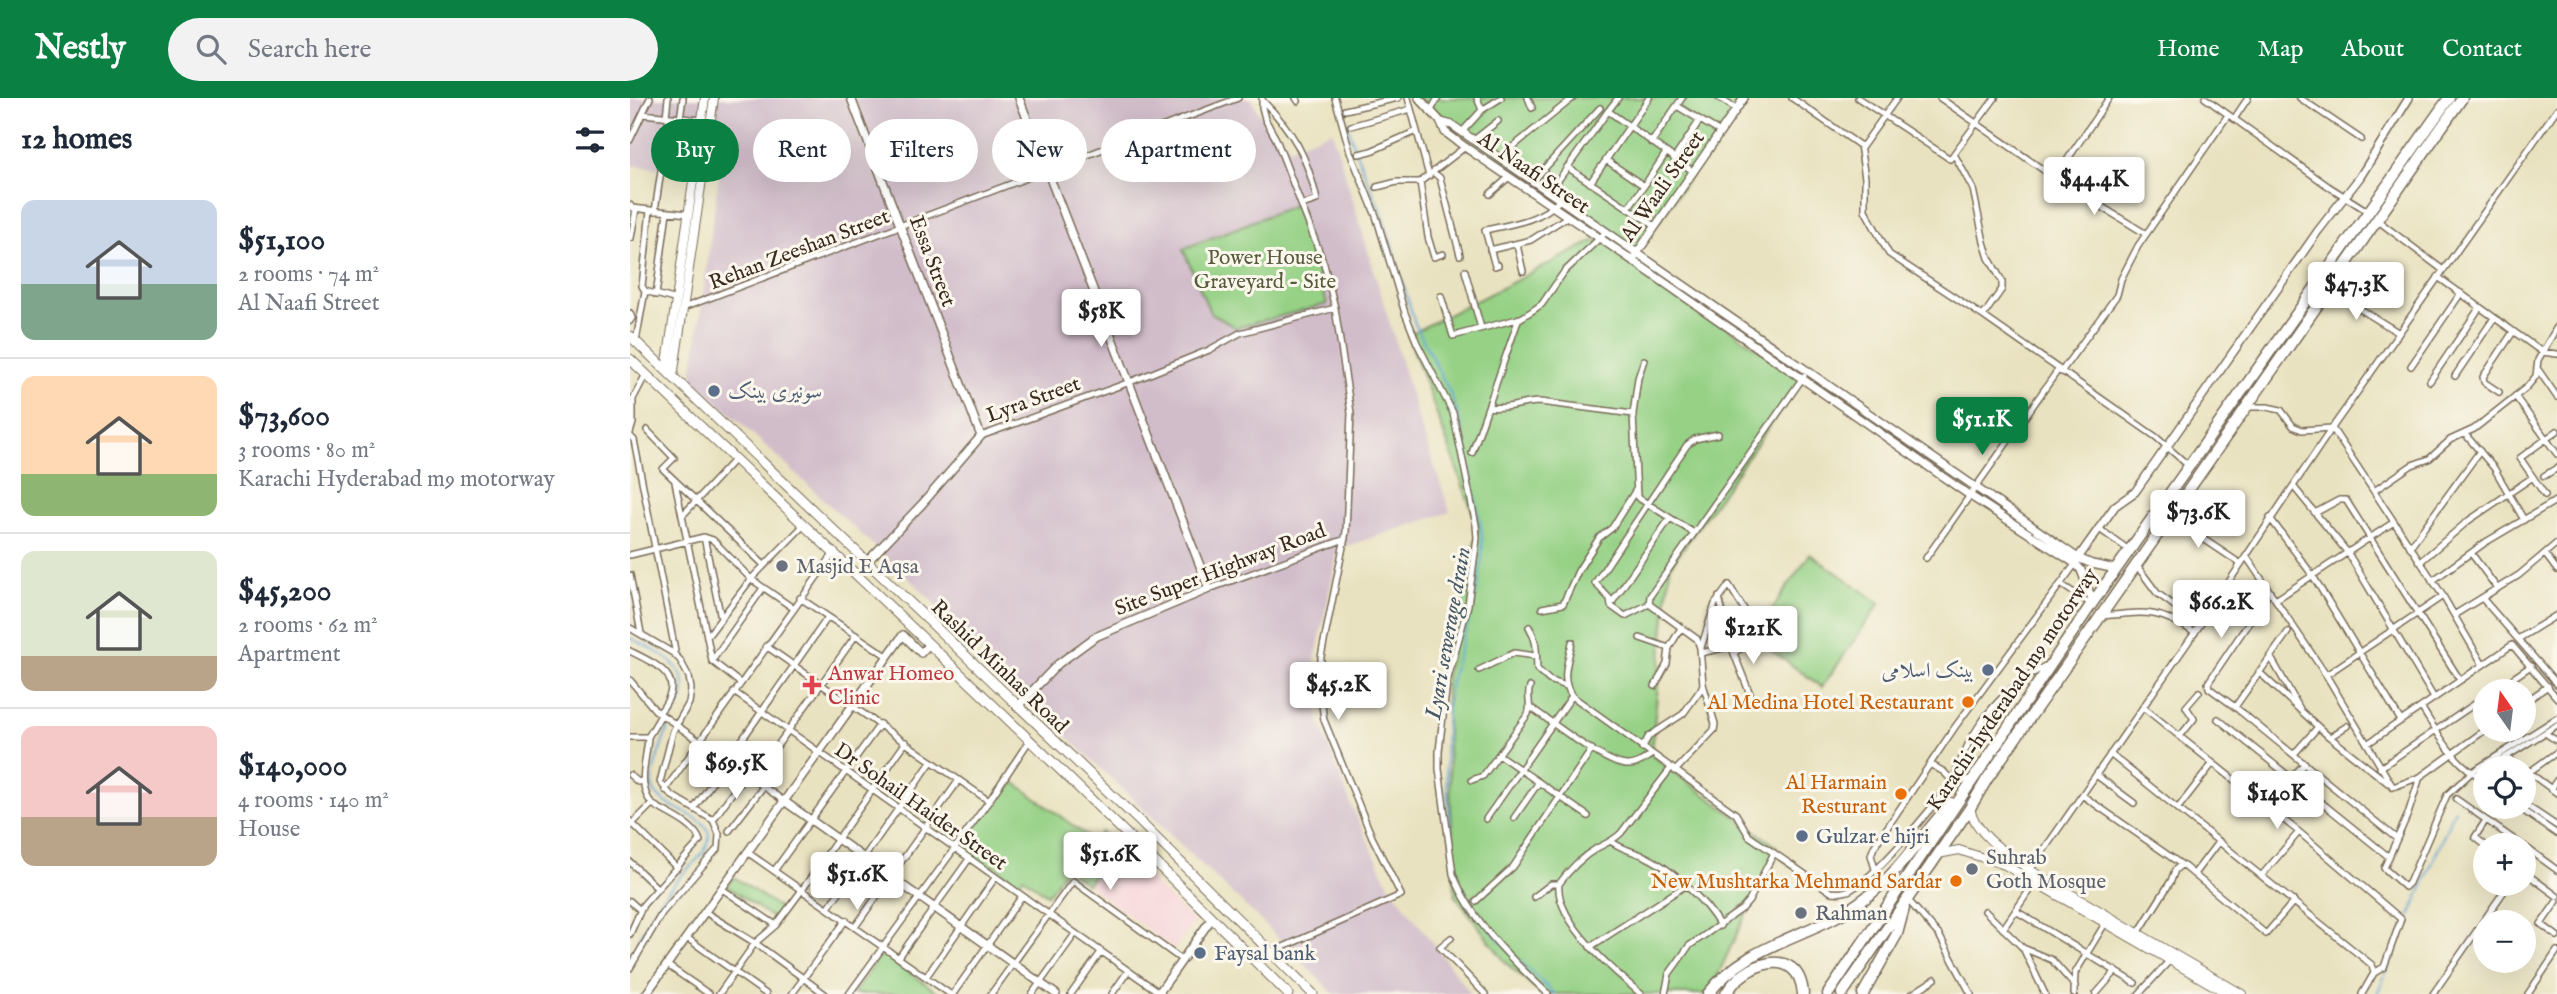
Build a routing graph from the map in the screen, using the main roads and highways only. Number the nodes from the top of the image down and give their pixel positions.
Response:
1 (705, 98) edge
2 (714, 98) edge
3 (2449, 98) edge
4 (2462, 98) edge
5 (2373, 216) junction
6 (633, 338) edge
7 (630, 359) edge
8 (670, 373) junction
9 (803, 502) junction
10 (791, 512) junction
11 (835, 532) junction
12 (824, 544) junction
13 (1974, 778) junction
14 (1970, 808) junction
15 (1999, 847) junction
16 (1938, 854) junction
17 (1992, 859) junction
18 (1907, 899) junction
19 (2172, 957) junction
20 (1711, 991) edge
21 (1288, 994) edge
22 (1313, 994) edge
23 (1726, 994) edge
24 (1803, 994) edge
25 (1828, 994) edge
26 (1842, 994) edge
27 (1863, 994) edge
28 (2228, 994) edge
29 (2242, 994) edge

1 - 8 main road
2 - 8 main road
3 - 5 highway, Karachi-hyderabad m9 motorway
4 - 5 highway
5 - 13 highway, Karachi-hyderabad m9 motorway
5 - 14 highway
6 - 8 main road, Rashid Minhas Road
7 - 10 main road, Rashid Minhas Road
8 - 9 main road, Rashid Minhas Road
9 - 10 main road
9 - 11 main road, Rashid Minhas Road
10 - 12 main road, Rashid Minhas Road
11 - 12 main road
11 - 22 main road, Rashid Minhas Road
12 - 21 main road, Rashid Minhas Road
13 - 20 highway
13 - 25 highway, Karachi-hyderabad m9 motorway
14 - 15 main road
14 - 16 highway
15 - 17 main road
15 - 19 main road
16 - 17 main road
16 - 18 highway
17 - 19 main road
18 - 26 highway
18 - 27 highway
19 - 28 main road
19 - 29 main road
23 - 24 highway

